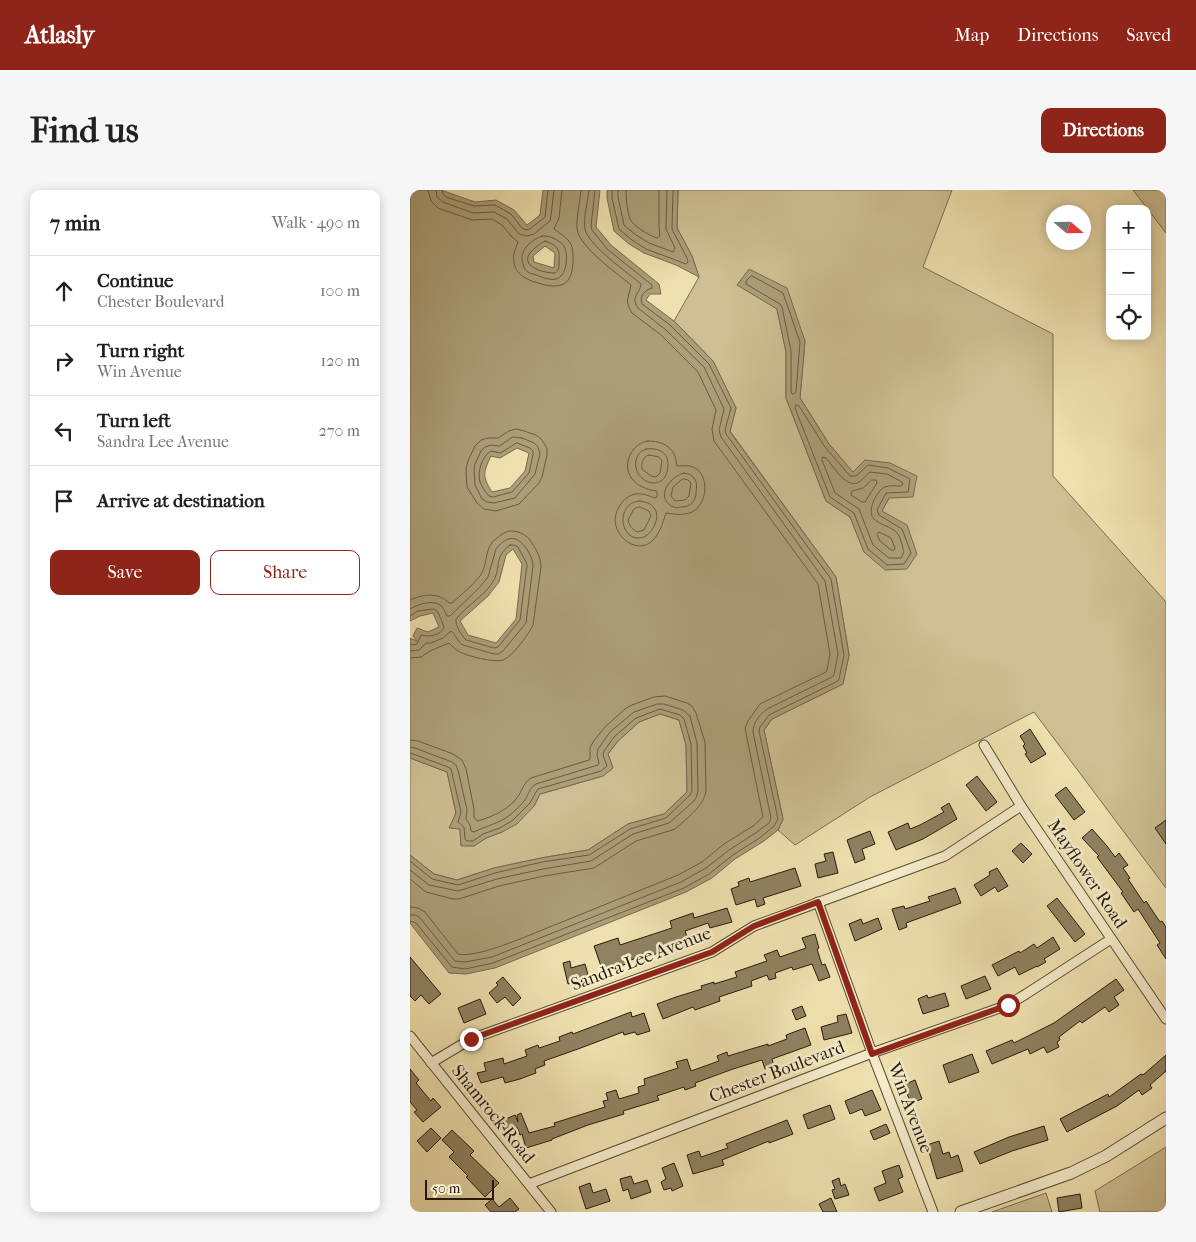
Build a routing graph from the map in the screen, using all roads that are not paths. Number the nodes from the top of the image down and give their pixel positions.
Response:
1 (984, 745) dead end
2 (1021, 806) junction
3 (818, 902) junction
4 (1112, 939) junction
5 (1166, 1018) edge
6 (410, 1036) edge
7 (872, 1054) junction
8 (431, 1062) junction
9 (1166, 1118) edge
10 (529, 1184) junction
11 (551, 1212) edge
12 (933, 1212) edge
13 (961, 1212) edge

1 - 2 street, Mayflower Road
2 - 3 street, Sandra Lee Avenue
2 - 4 street, Mayflower Road
3 - 7 street, Win Avenue
3 - 8 street, Sandra Lee Avenue
4 - 5 street, Mayflower Road
4 - 7 street, Chester Boulevard
6 - 8 street, Shamrock Road
7 - 10 street, Chester Boulevard
7 - 12 street, Win Avenue
8 - 10 street, Shamrock Road
9 - 13 street
10 - 11 street, Shamrock Road

